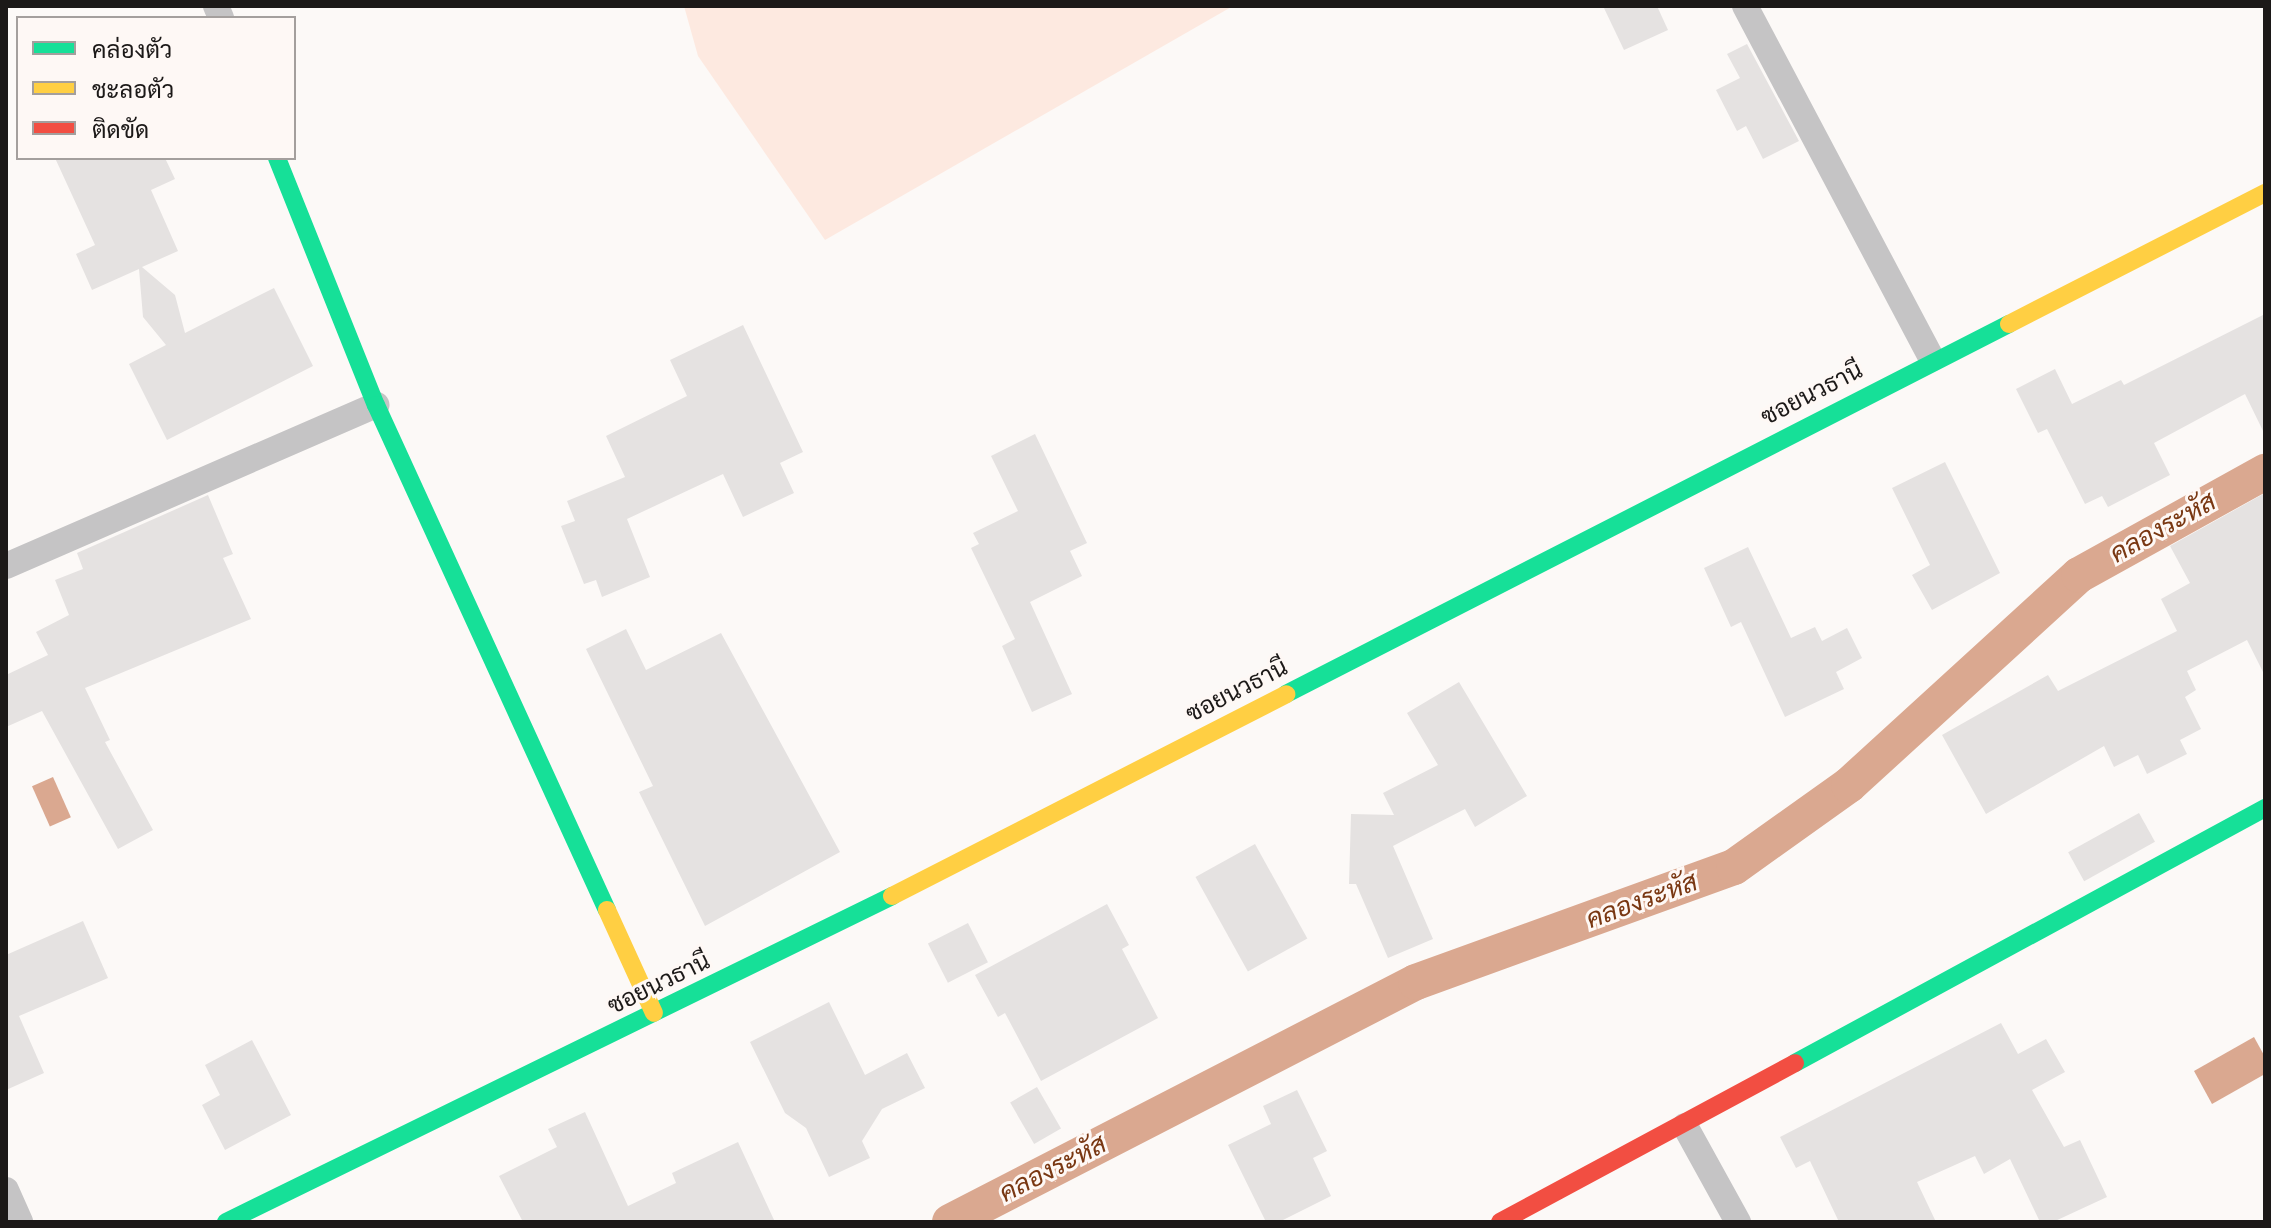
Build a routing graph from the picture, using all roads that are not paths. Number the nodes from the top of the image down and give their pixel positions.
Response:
1 (1745, 6) edge
2 (278, 160) edge
3 (2265, 193) edge
4 (1932, 359) junction
5 (376, 405) junction
6 (6, 566) edge
7 (2265, 808) edge
8 (654, 1013) junction
9 (1685, 1126) junction
10 (6, 1190) edge
11 (20, 1222) edge
12 (226, 1222) edge
13 (1500, 1222) edge
14 (1738, 1222) edge

1 - 4 street
2 - 5 street
3 - 4 street, ซอยนวธานี
4 - 8 street, ซอยนวธานี
5 - 6 street
5 - 8 street
7 - 9 street
8 - 12 street, ซอยนวธานี
9 - 13 street
9 - 14 street
10 - 11 street

